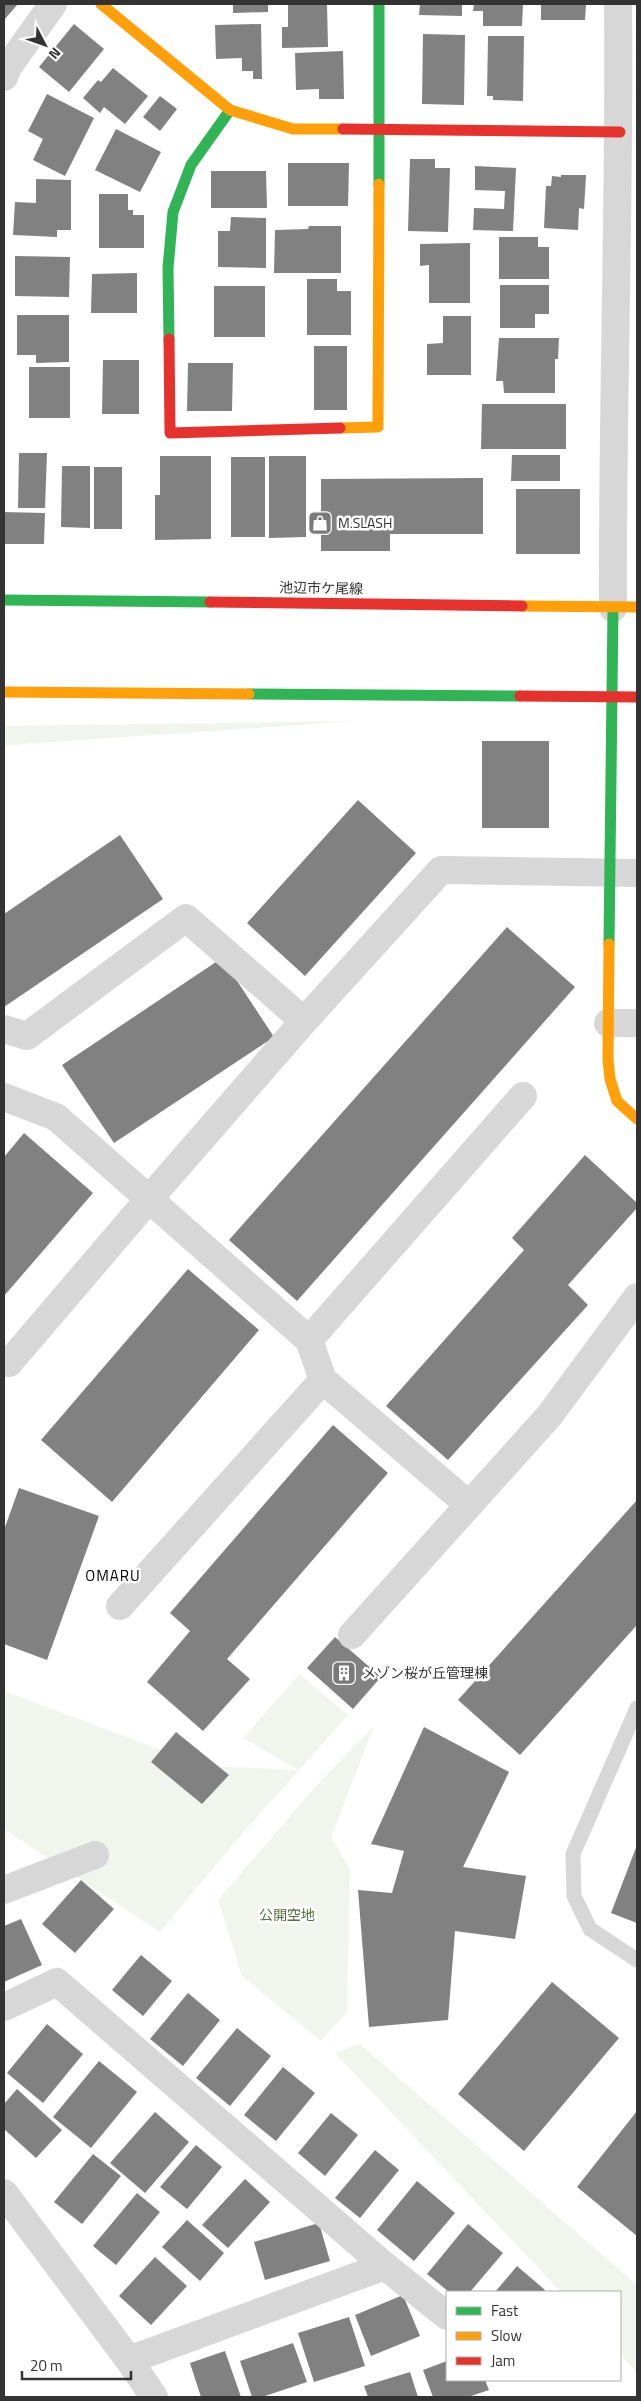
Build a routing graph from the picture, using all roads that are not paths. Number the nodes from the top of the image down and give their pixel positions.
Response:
1 (53, 4) edge
2 (101, 4) edge
3 (379, 4) edge
4 (618, 4) edge
5 (4, 77) edge
6 (230, 110) junction
7 (377, 130) junction
8 (628, 132) edge
9 (626, 282) edge
10 (626, 433) edge
11 (4, 600) edge
12 (625, 608) edge
13 (4, 692) edge
14 (613, 697) junction
15 (637, 697) edge
16 (624, 872) edge
17 (304, 1021) junction
18 (608, 1023) junction
19 (637, 1023) edge
20 (4, 1029) edge
21 (523, 1096) dead end
22 (4, 1097) edge
23 (637, 1119) edge
24 (149, 1199) junction
25 (637, 1297) edge
26 (309, 1340) junction
27 (9, 1363) dead end
28 (323, 1380) junction
29 (469, 1505) junction
30 (120, 1606) dead end
31 (352, 1636) dead end
32 (637, 1708) edge
33 (95, 1855) dead end
34 (4, 1890) edge
35 (637, 1960) edge
36 (4, 2007) edge
37 (4, 2193) edge
38 (385, 2266) junction
39 (446, 2315) edge
40 (129, 2360) junction
41 (154, 2397) edge

1 - 5 street
2 - 6 street
3 - 7 street
4 - 8 street
6 - 7 street
6 - 7 street
7 - 8 street
8 - 9 street
9 - 10 street
10 - 12 street
11 - 12 street, 池辺市ケ尾線
12 - 14 street
13 - 14 street
14 - 15 street
14 - 16 street
16 - 17 street
16 - 18 street
17 - 20 street
17 - 24 street
18 - 19 street
18 - 23 street
21 - 26 street
22 - 24 street
24 - 26 street
24 - 27 street
25 - 29 street
26 - 28 street
28 - 29 street
28 - 30 street
29 - 31 street
32 - 35 lane
33 - 34 street
36 - 38 street
37 - 40 street
38 - 39 street
38 - 40 street
40 - 41 street

